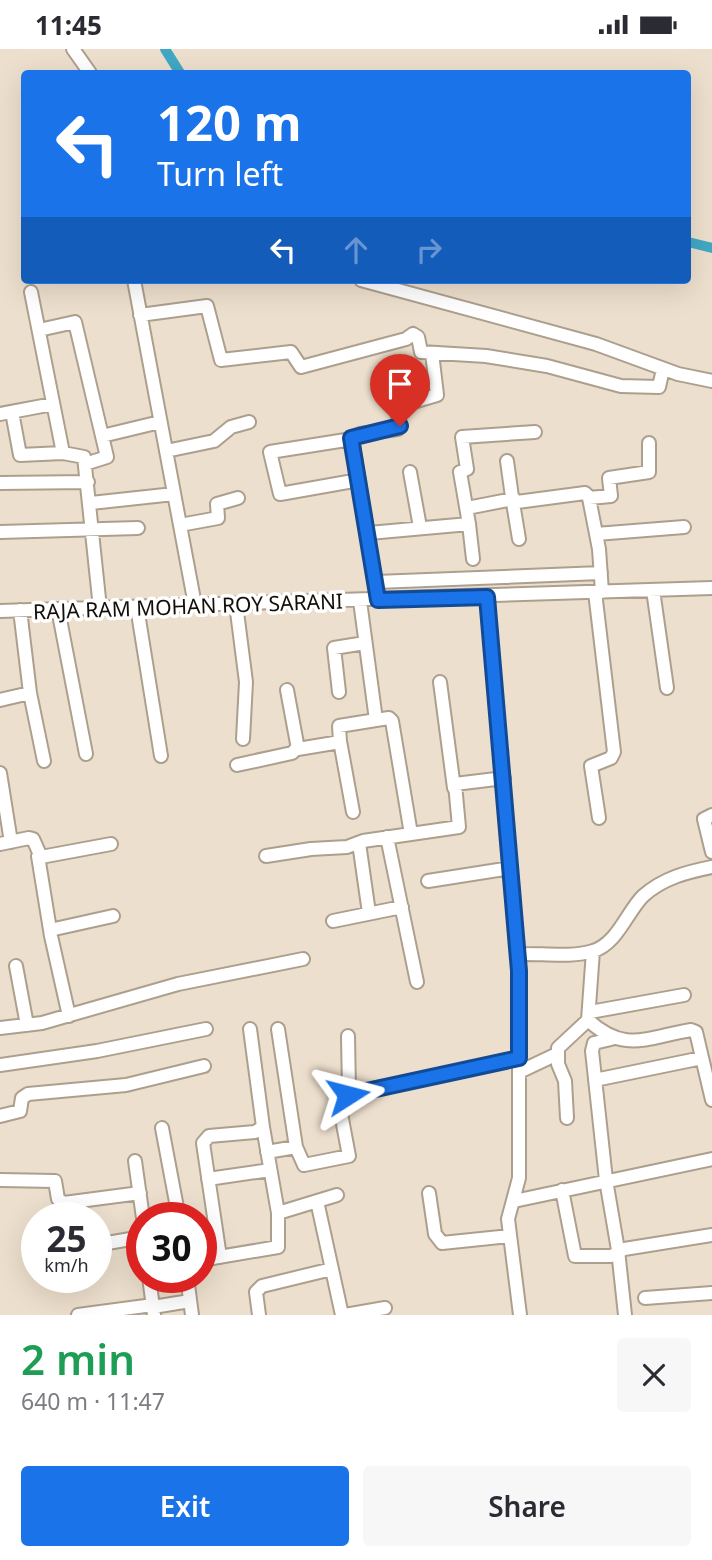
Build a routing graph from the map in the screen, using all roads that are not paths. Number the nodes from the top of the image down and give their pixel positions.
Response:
1 (73, 49) edge
2 (88, 70) edge
3 (135, 284) edge
4 (376, 284) edge
5 (31, 292) dead end
6 (140, 315) junction
7 (39, 330) junction
8 (432, 353) junction
9 (663, 369) junction
10 (712, 381) edge
11 (53, 404) junction
12 (6, 413) edge
13 (160, 422) junction
14 (249, 422) dead end
15 (535, 432) dead end
16 (102, 436) junction
17 (351, 438) junction
18 (649, 443) dead end
19 (166, 451) junction
20 (63, 453) junction
21 (508, 461) dead end
22 (85, 464) junction
23 (410, 472) dead end
24 (359, 481) junction
25 (88, 482) junction
26 (0, 483) edge
27 (174, 494) junction
28 (589, 497) junction
29 (239, 498) dead end
30 (513, 498) junction
31 (91, 502) junction
32 (467, 508) junction
33 (469, 524) junction
34 (180, 525) junction
35 (420, 527) junction
36 (684, 527) dead end
37 (138, 528) dead end
38 (94, 530) junction
39 (0, 532) edge
40 (369, 533) junction
41 (596, 534) junction
42 (519, 540) dead end
43 (473, 559) dead end
44 (601, 573) junction
45 (376, 582) junction
46 (712, 588) edge
47 (653, 590) junction
48 (599, 592) junction
49 (487, 597) junction
50 (378, 600) junction
51 (359, 601) junction
52 (236, 604) junction
53 (195, 605) junction
54 (0, 607) edge
55 (137, 607) junction
56 (100, 608) junction
57 (58, 609) junction
58 (20, 610) junction
59 (365, 643) junction
60 (440, 682) dead end
61 (667, 688) dead end
62 (287, 690) dead end
63 (340, 692) dead end
64 (30, 694) junction
65 (0, 700) edge
66 (376, 720) junction
67 (243, 739) dead end
68 (341, 741) junction
69 (297, 748) junction
70 (86, 754) dead end
71 (161, 756) dead end
72 (44, 761) dead end
73 (237, 765) dead end
74 (0, 773) edge
75 (505, 778) junction
76 (454, 788) junction
77 (352, 812) dead end
78 (712, 815) edge
79 (598, 818) dead end
80 (411, 834) junction
81 (387, 837) junction
82 (5, 843) edge
83 (359, 843) junction
84 (111, 844) dead end
85 (712, 852) edge
86 (38, 856) junction
87 (265, 856) dead end
88 (712, 867) edge
89 (511, 868) junction
90 (428, 881) dead end
91 (402, 907) junction
92 (369, 913) junction
93 (113, 916) dead end
94 (333, 921) dead end
95 (50, 930) junction
96 (593, 951) junction
97 (518, 954) junction
98 (303, 959) dead end
99 (16, 966) dead end
100 (417, 982) dead end
101 (684, 995) dead end
102 (69, 1016) junction
103 (589, 1016) junction
104 (27, 1025) junction
105 (0, 1028) edge
106 (206, 1028) dead end
107 (250, 1029) dead end
108 (278, 1029) dead end
109 (348, 1036) dead end
110 (611, 1039) junction
111 (557, 1054) junction
112 (519, 1058) junction
113 (702, 1058) junction
114 (0, 1065) edge
115 (204, 1066) dead end
116 (519, 1072) junction
117 (595, 1080) junction
118 (711, 1094) edge
119 (348, 1095) junction
120 (0, 1116) edge
121 (567, 1118) dead end
122 (263, 1127) junction
123 (162, 1128) dead end
124 (296, 1147) junction
125 (267, 1152) junction
126 (712, 1159) edge
127 (135, 1161) dead end
128 (270, 1170) junction
129 (208, 1179) junction
130 (0, 1180) edge
131 (606, 1180) junction
132 (562, 1190) junction
133 (140, 1193) junction
134 (429, 1193) dead end
135 (337, 1195) dead end
136 (317, 1201) junction
137 (514, 1201) junction
138 (141, 1202) edge
139 (176, 1202) edge
140 (278, 1213) junction
141 (510, 1236) junction
142 (711, 1236) edge
143 (619, 1252) junction
144 (217, 1257) edge
145 (220, 1257) junction
146 (332, 1269) junction
147 (189, 1293) edge
148 (712, 1293) edge
149 (645, 1298) dead end
150 (190, 1301) junction
151 (385, 1308) dead end
152 (153, 1309) edge
153 (364, 1313) edge
154 (78, 1315) edge
155 (192, 1315) edge
156 (259, 1315) edge
157 (344, 1315) edge
158 (520, 1315) edge
159 (625, 1315) edge

1 - 2 street
3 - 6 street
4 - 9 street
5 - 7 street
6 - 8 street
6 - 13 street
7 - 11 street
7 - 16 street
8 - 9 street
8 - 17 street
9 - 10 street
11 - 12 street
11 - 20 street
12 - 20 street
13 - 16 street
13 - 19 street
14 - 19 street
15 - 32 street
16 - 22 street
17 - 24 street
17 - 24 street
18 - 28 street
19 - 27 street
20 - 22 street
21 - 30 street
22 - 25 street
23 - 35 street
24 - 40 street
25 - 26 street
25 - 31 street
27 - 31 street
27 - 34 street
28 - 30 street
28 - 41 street
29 - 34 street
30 - 32 street
30 - 42 street
31 - 38 street
32 - 33 street
33 - 35 street
33 - 43 street
34 - 53 street
35 - 40 street
36 - 41 street
37 - 38 street
38 - 39 street
38 - 56 street
40 - 45 street
41 - 44 street
44 - 45 street
44 - 48 street
45 - 50 street
46 - 47 street, RAJA RAM MOHAN ROY SARANI
47 - 48 street, RAJA RAM MOHAN ROY SARANI
47 - 61 street
48 - 49 street, RAJA RAM MOHAN ROY SARANI
48 - 79 street
49 - 50 street, RAJA RAM MOHAN ROY SARANI
49 - 75 street
50 - 51 street, RAJA RAM MOHAN ROY SARANI
51 - 52 street, RAJA RAM MOHAN ROY SARANI
51 - 59 street
52 - 53 street, RAJA RAM MOHAN ROY SARANI
52 - 67 street
53 - 55 street, RAJA RAM MOHAN ROY SARANI
54 - 58 street, RAJA RAM MOHAN ROY SARANI
55 - 56 street, RAJA RAM MOHAN ROY SARANI
55 - 71 street
56 - 57 street, RAJA RAM MOHAN ROY SARANI
57 - 58 street, RAJA RAM MOHAN ROY SARANI
57 - 70 street
58 - 64 street
59 - 63 street
59 - 66 street
60 - 76 street
62 - 69 street
64 - 65 street
64 - 72 street
66 - 68 street
66 - 80 street
68 - 69 street
68 - 77 street
69 - 73 street
74 - 82 street
75 - 76 street
75 - 89 street
76 - 80 street
78 - 85 street
80 - 81 street
81 - 83 street
81 - 91 street
82 - 86 street
83 - 87 street
83 - 92 street
84 - 86 street
86 - 95 street
88 - 96 street
89 - 90 street
89 - 97 street
91 - 92 street
91 - 100 street
92 - 94 street
93 - 95 street
95 - 102 street
96 - 97 street
96 - 103 street
97 - 112 street
98 - 102 street
99 - 104 street
101 - 103 street
102 - 104 street
103 - 110 street
103 - 111 street
104 - 105 street
106 - 114 street
107 - 122 street
108 - 124 street
109 - 119 street
110 - 113 street
110 - 117 street
111 - 116 street
111 - 121 street
112 - 116 street
112 - 119 street
113 - 117 street
113 - 118 street
115 - 120 street
116 - 137 street
117 - 131 street
119 - 124 street
122 - 125 street
122 - 129 street
123 - 139 street
124 - 125 street
125 - 128 street
126 - 131 street
127 - 133 street
128 - 129 street
128 - 140 street
129 - 145 street
130 - 133 street
131 - 132 street
131 - 143 street
132 - 137 street
132 - 143 street
133 - 138 street
134 - 141 street
135 - 136 street
136 - 140 street
136 - 146 street
137 - 141 street
140 - 145 street
141 - 158 street
142 - 143 street
143 - 159 street
144 - 145 street
146 - 156 street
146 - 157 street
147 - 150 street
148 - 149 street
150 - 152 street
150 - 155 street
151 - 153 street
152 - 154 street
153 - 157 street

